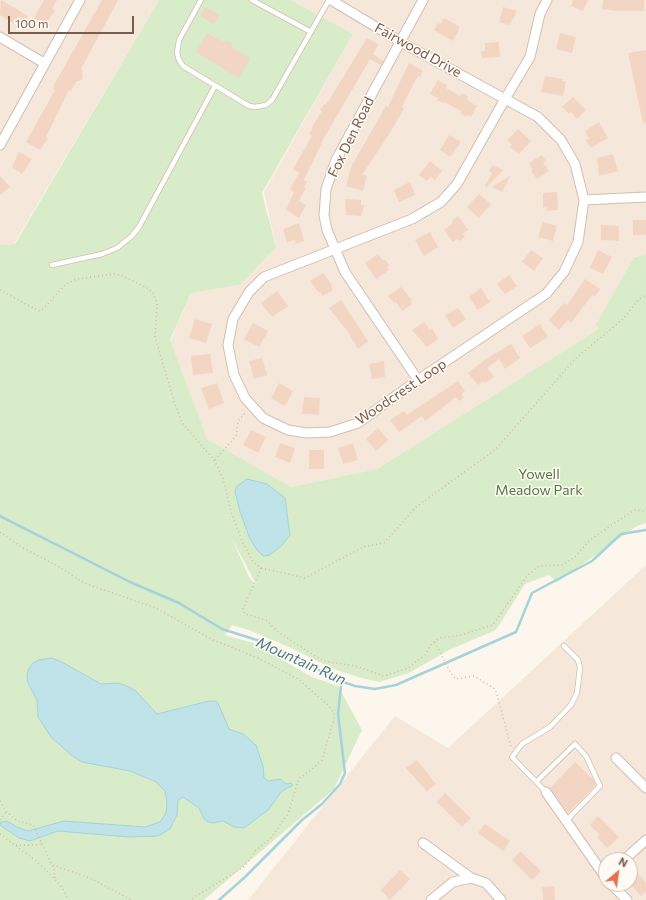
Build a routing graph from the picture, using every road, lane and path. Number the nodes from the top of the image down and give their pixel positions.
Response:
1 (80, 0) edge
2 (201, 0) edge
3 (252, 0) edge
4 (330, 0) edge
5 (423, 0) edge
6 (547, 0) edge
7 (311, 32) junction
8 (0, 38) edge
9 (401, 42) junction
10 (44, 63) junction
11 (215, 86) junction
12 (505, 99) junction
13 (0, 146) edge
14 (646, 197) edge
15 (584, 200) junction
16 (334, 249) junction
17 (52, 265) dead end
18 (0, 290) edge
19 (646, 295) edge
20 (418, 380) junction
21 (252, 406) junction
22 (214, 460) junction
23 (646, 511) edge
24 (0, 532) edge
25 (261, 568) junction
26 (435, 642) junction
27 (564, 646) dead end
28 (514, 754) junction
29 (616, 758) dead end
30 (536, 782) junction
31 (646, 788) edge
32 (546, 792) joint
33 (0, 800) edge
34 (6, 811) junction
35 (0, 820) edge
36 (567, 820) junction
37 (0, 834) edge
38 (646, 840) edge
39 (423, 842) dead end
40 (41, 843) junction
41 (16, 845) junction
42 (633, 852) edge
43 (52, 864) junction
44 (598, 866) edge
45 (471, 878) junction
46 (55, 879) junction
47 (619, 892) edge
48 (68, 900) edge
49 (131, 900) edge
50 (190, 900) edge
51 (431, 900) edge
52 (501, 900) edge
53 (627, 900) edge

1 - 10 street
2 - 11 lane
3 - 7 lane
4 - 7 lane
4 - 9 street, Fairwood Drive
5 - 9 street, Fox Den Road
6 - 12 street
7 - 11 lane
8 - 10 street
9 - 12 street, Fairwood Drive
9 - 16 street, Fox Den Road
10 - 13 street
11 - 17 lane
12 - 15 street, Woodcrest Loop
12 - 16 street, Woodcrest Loop
14 - 15 street
15 - 20 street, Woodcrest Loop
16 - 20 street, Fox Den Road
16 - 21 street, Woodcrest Loop
18 - 22 path
19 - 25 path
20 - 21 street, Woodcrest Loop
21 - 22 path
22 - 25 path
23 - 26 path
24 - 50 path
25 - 26 path
26 - 28 path
27 - 28 lane
28 - 30 lane
29 - 31 street
30 - 32 lane
30 - 36 lane
32 - 36 street
33 - 34 path
34 - 35 path
34 - 40 path
36 - 44 street
37 - 41 path
38 - 42 street
39 - 45 street
40 - 41 path
40 - 43 path
41 - 46 path
43 - 46 path
43 - 49 path
45 - 51 street
45 - 52 street
46 - 48 path
47 - 53 street

